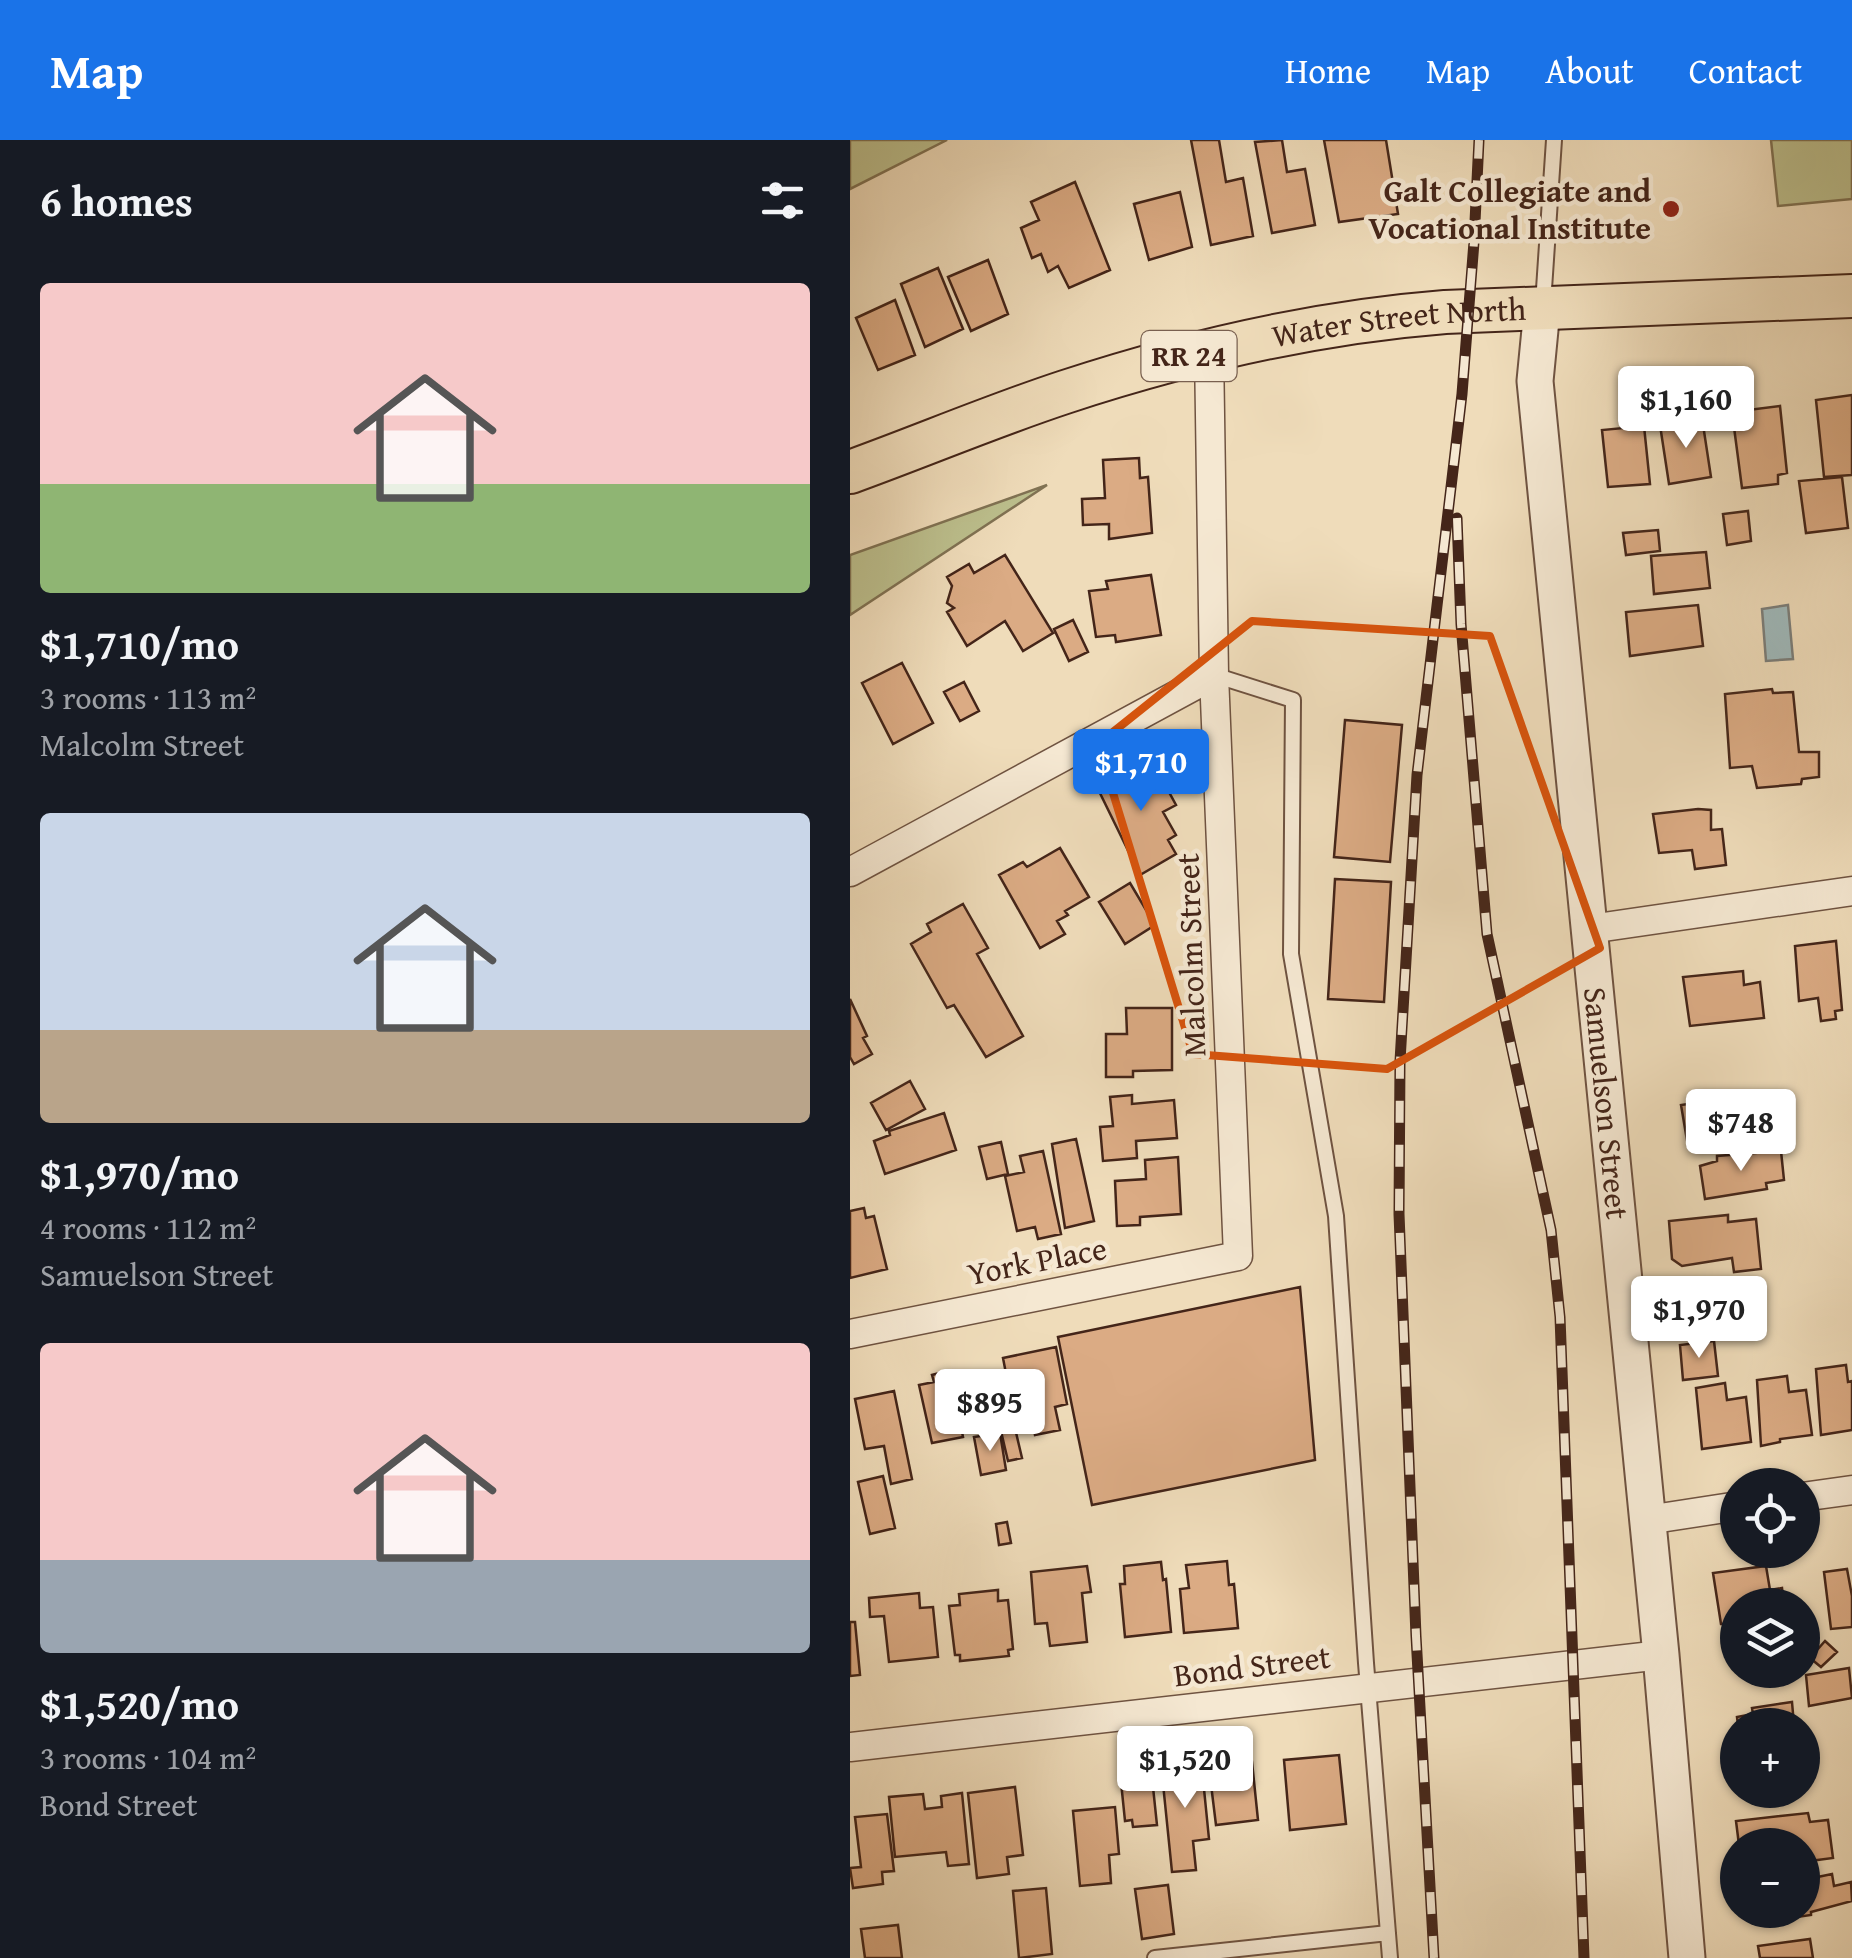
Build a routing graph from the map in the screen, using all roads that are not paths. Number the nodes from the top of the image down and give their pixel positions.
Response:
1 (1554, 140) edge
2 (1852, 296) edge
3 (1542, 309) junction
4 (1210, 350) junction
5 (850, 472) edge
6 (1214, 675) junction
7 (850, 872) edge
8 (1852, 891) edge
9 (1590, 928) junction
10 (1238, 1256) joint
11 (850, 1334) edge
12 (1852, 1490) edge
13 (1820, 1494) edge
14 (1720, 1509) edge
15 (1647, 1520) junction
16 (1662, 1654) junction
17 (1368, 1688) junction
18 (850, 1747) edge
19 (1388, 1933) junction
20 (1154, 1958) edge
21 (1390, 1958) edge
22 (1687, 1958) edge

1 - 3 lane
2 - 3 main road, Water Street North / RR 24
3 - 4 main road, Water Street North / RR 24
3 - 9 street, Samuelson Street
4 - 5 main road, Water Street North / RR 24
4 - 6 street, Malcolm Street
6 - 7 street
6 - 10 street, Malcolm Street
6 - 17 lane
8 - 9 street
9 - 15 street, Samuelson Street
10 - 11 street, York Place
12 - 13 street
14 - 15 street
15 - 16 street, Samuelson Street
16 - 17 street, Bond Street
16 - 22 street, Samuelson Street
17 - 18 street, Bond Street
17 - 19 lane
19 - 20 lane
19 - 21 lane

